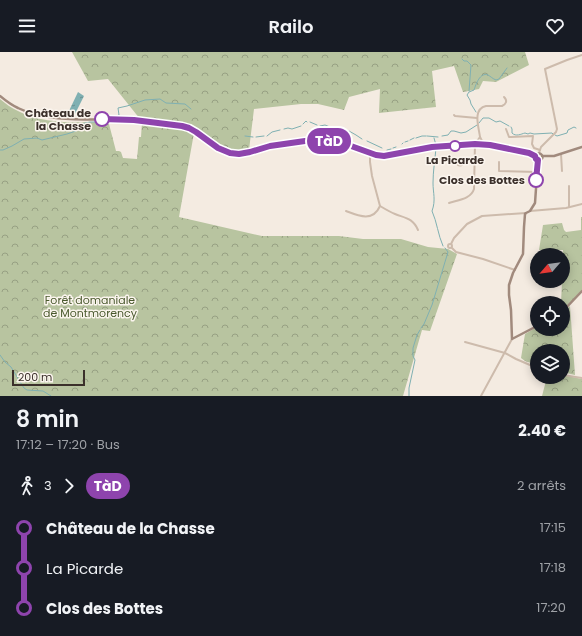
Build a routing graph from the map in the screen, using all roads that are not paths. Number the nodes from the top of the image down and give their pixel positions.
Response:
1 (582, 55) edge
2 (0, 96) edge
3 (504, 97) dead end
4 (454, 115) dead end
5 (477, 118) junction
6 (506, 129) dead end
7 (480, 137) junction
8 (475, 144) junction
9 (484, 145) junction
10 (582, 147) edge
11 (538, 153) junction
12 (370, 154) junction
13 (561, 154) junction
14 (542, 156) junction
15 (538, 160) junction
16 (474, 161) junction
17 (499, 162) dead end
18 (462, 164) dead end
19 (562, 171) dead end
20 (537, 172) junction
21 (569, 186) dead end
22 (449, 203) dead end
23 (582, 204) edge
24 (380, 206) junction
25 (568, 207) junction
26 (346, 211) dead end
27 (530, 211) junction
28 (526, 212) junction
29 (418, 230) dead end
30 (514, 270) junction
31 (582, 291) edge
32 (570, 304) edge
33 (530, 330) edge
34 (512, 339) junction
35 (465, 342) dead end
36 (505, 353) junction
37 (530, 365) edge
38 (570, 376) edge
39 (582, 378) edge
40 (481, 396) edge

1 - 11 street
2 - 12 main road
3 - 5 street
4 - 5 street
5 - 7 street
6 - 11 street
7 - 8 street
7 - 9 street
8 - 9 main road
8 - 12 main road
8 - 16 street
9 - 11 main road
10 - 13 main road
11 - 14 main road
11 - 15 main road
12 - 24 street
13 - 14 main road
13 - 19 street
14 - 15 main road
15 - 20 main road
16 - 18 street
16 - 22 street
17 - 20 street
20 - 27 main road
21 - 25 street
23 - 25 street
24 - 26 street
24 - 29 street
25 - 27 street
27 - 28 main road
28 - 30 main road
28 - 30 street
30 - 34 main road
31 - 32 main road
33 - 34 main road
34 - 36 street
35 - 36 street
36 - 37 street
36 - 40 street
38 - 39 street

